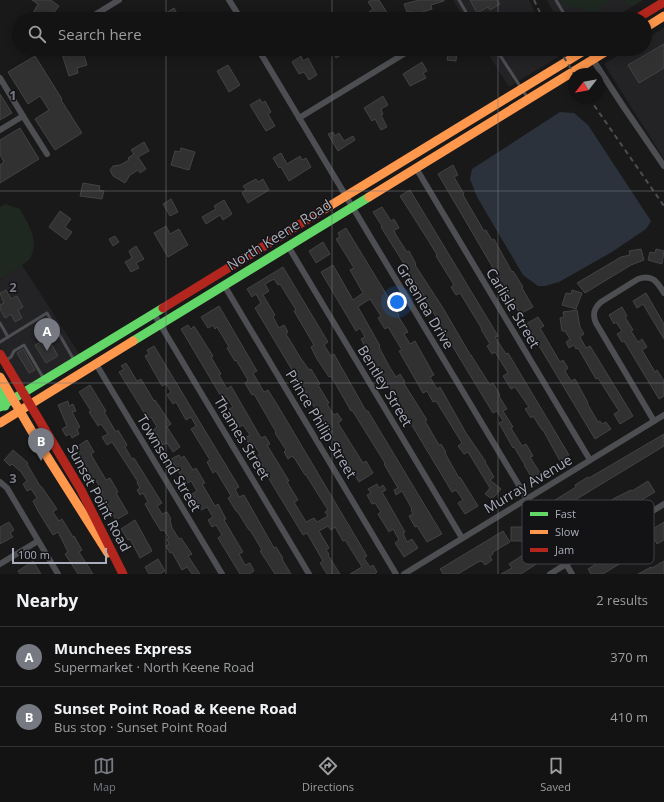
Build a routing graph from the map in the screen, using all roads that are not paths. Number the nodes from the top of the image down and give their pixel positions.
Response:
1 (119, 0) edge
2 (229, 0) edge
3 (459, 0) edge
4 (556, 0) edge
5 (664, 2) edge
6 (99, 12) edge
7 (236, 12) edge
8 (466, 12) edge
9 (563, 12) edge
10 (648, 12) edge
11 (664, 16) edge
12 (652, 24) edge
13 (262, 56) edge
14 (401, 56) edge
15 (501, 56) edge
16 (574, 56) edge
17 (599, 56) edge
18 (593, 60) junction
19 (0, 78) edge
20 (522, 88) junction
21 (528, 99) junction
22 (23, 116) junction
23 (299, 118) junction
24 (0, 130) edge
25 (47, 154) dead end
26 (664, 166) edge
27 (416, 168) junction
28 (345, 196) junction
29 (352, 207) junction
30 (288, 246) junction
31 (224, 285) junction
32 (664, 293) edge
33 (154, 314) junction
34 (0, 323) edge
35 (160, 324) junction
36 (120, 335) junction
37 (8, 337) junction
38 (0, 342) edge
39 (1, 361) edge
40 (75, 362) junction
41 (96, 364) junction
42 (0, 377) edge
43 (45, 381) junction
44 (0, 390) edge
45 (23, 402) junction
46 (1, 407) edge
47 (664, 415) edge
48 (0, 416) edge
49 (654, 421) junction
50 (0, 423) edge
51 (590, 460) junction
52 (0, 482) edge
53 (527, 498) junction
54 (524, 500) edge
55 (522, 501) edge
56 (664, 504) edge
57 (654, 510) edge
58 (462, 538) junction
59 (38, 541) junction
60 (0, 564) edge
61 (566, 564) joint
62 (58, 574) edge
63 (123, 574) edge
64 (222, 574) edge
65 (309, 574) edge
66 (396, 574) edge
67 (404, 574) edge
68 (550, 574) edge
69 (572, 574) edge

1 - 6 street
2 - 7 street
3 - 8 lane
4 - 9 lane
5 - 10 main road
11 - 12 main road
13 - 23 street, Greenlea Drive
14 - 23 street
15 - 20 lane
16 - 20 main road, North Keene Road
17 - 18 main road, North Keene Road
18 - 21 main road, North Keene Road
18 - 26 street
19 - 22 street
20 - 21 lane
20 - 28 main road, North Keene Road
21 - 27 main road, North Keene Road
22 - 24 street
22 - 25 street
23 - 28 street, Greenlea Drive
27 - 29 main road, North Keene Road
27 - 51 street, Carlisle Street
28 - 29 street, Greenlea Drive
28 - 33 main road, North Keene Road
29 - 30 main road, North Keene Road
29 - 53 street, Greenlea Drive
30 - 31 main road, North Keene Road
30 - 58 street, Bentley Street
31 - 35 main road, North Keene Road
31 - 66 street, Prince Philip Street
32 - 49 street
33 - 35 street, Thames Street
33 - 36 main road, North Keene Road
34 - 37 lane
35 - 41 main road, North Keene Road
35 - 65 street, Thames Street
36 - 40 main road, North Keene Road
36 - 45 main road
37 - 38 lane
37 - 40 lane
39 - 43 lane
39 - 45 main road
40 - 43 main road, North Keene Road
41 - 45 main road, North Keene Road
41 - 64 street, Townsend Street
42 - 45 main road, Sunset Point Road
43 - 45 main road, North Keene Road
44 - 46 main road
45 - 46 main road, North Keene Road
45 - 48 main road
45 - 50 main road, North Keene Road
45 - 63 main road, Sunset Point Road
45 - 63 main road, Sunset Point Road
47 - 49 street, Murray Avenue
49 - 51 street, Murray Avenue
51 - 53 street, Murray Avenue
52 - 59 street
53 - 54 street, Murray Avenue
55 - 58 street, Murray Avenue
56 - 57 street
58 - 67 street, Murray Avenue
59 - 60 street
59 - 62 street
61 - 68 street
61 - 69 street, Greenlea Drive

